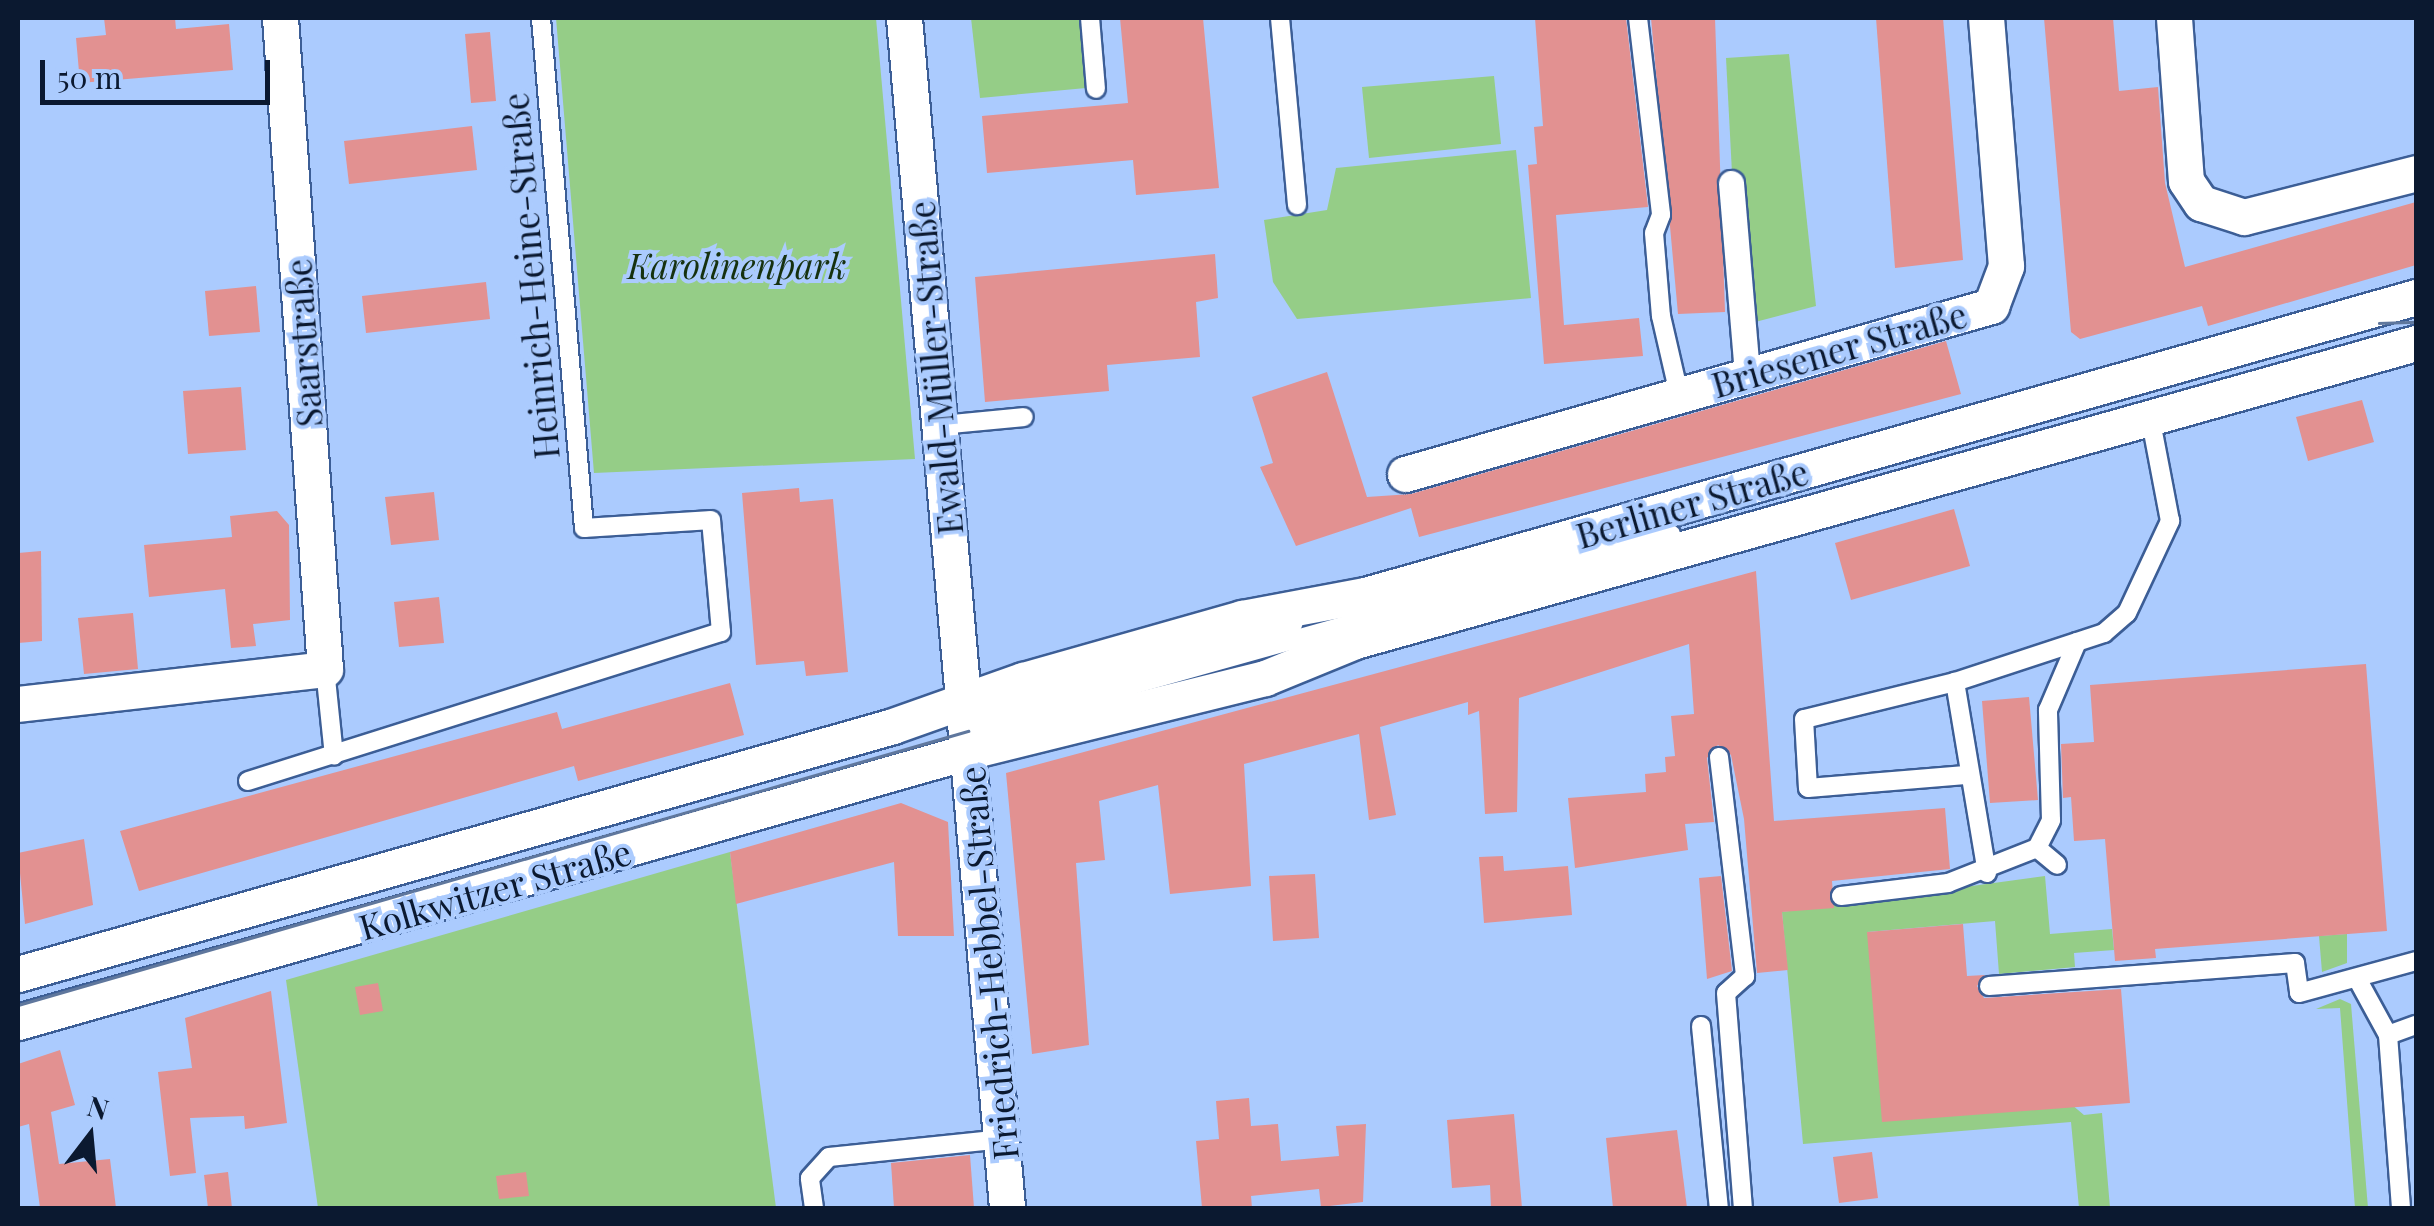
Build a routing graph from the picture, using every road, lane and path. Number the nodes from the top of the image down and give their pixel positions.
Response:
1 (280, 18) edge
2 (542, 18) edge
3 (904, 18) edge
4 (1090, 18) edge
5 (1280, 18) edge
6 (1638, 18) edge
7 (1986, 18) edge
8 (2174, 18) edge
9 (1096, 88) dead end
10 (2416, 174) edge
11 (1732, 183) dead end
12 (1297, 205) dead end
13 (2416, 296) edge
14 (2416, 313) edge
15 (2416, 328) edge
16 (2416, 343) edge
17 (1747, 376) junction
18 (1679, 394) junction
19 (2150, 416) junction
20 (1024, 417) dead end
21 (941, 425) junction
22 (1405, 474) dead end
23 (2077, 642) junction
24 (325, 669) junction
25 (1955, 682) junction
26 (18, 704) edge
27 (968, 725) junction
28 (334, 756) junction
29 (1720, 757) dead end
30 (1965, 776) junction
31 (248, 780) dead end
32 (2038, 848) junction
33 (2057, 865) dead end
34 (1987, 873) junction
35 (1842, 896) dead end
36 (2416, 961) edge
37 (18, 974) edge
38 (2359, 982) junction
39 (1989, 986) dead end
40 (18, 992) edge
41 (18, 1022) edge
42 (1701, 1026) dead end
43 (2416, 1026) edge
44 (2388, 1035) junction
45 (1003, 1140) junction
46 (814, 1208) edge
47 (1006, 1208) edge
48 (1720, 1208) edge
49 (1743, 1208) edge
50 (2402, 1208) edge

1 - 24 street, Saarstraße
2 - 28 lane, Heinrich-Heine-Straße
3 - 21 street, Ewald-Müller-Straße
4 - 9 lane
5 - 12 lane
6 - 18 lane
7 - 17 street, Briesener Straße
8 - 10 street
11 - 17 street
13 - 27 street, Berliner Straße
14 - 27 lane
15 - 27 lane
16 - 19 street, Berliner Straße
17 - 18 street, Briesener Straße
18 - 22 street, Briesener Straße
19 - 23 lane
19 - 27 street, Berliner Straße
20 - 21 lane
21 - 27 street, Ewald-Müller-Straße
23 - 25 lane
23 - 32 lane
24 - 26 street
24 - 28 lane, Saarstraße
25 - 30 lane
25 - 30 lane
27 - 37 street, Kolkwitzer Straße
27 - 40 lane
27 - 41 street, Kolkwitzer Straße
27 - 45 street, Friedrich-Hebbel-Straße
28 - 31 lane
29 - 49 lane
30 - 34 lane
32 - 33 lane
32 - 34 lane
34 - 35 lane
36 - 38 lane
38 - 39 lane
38 - 44 lane
42 - 48 lane
43 - 44 lane
44 - 50 lane
45 - 46 lane
45 - 47 street, Friedrich-Hebbel-Straße

